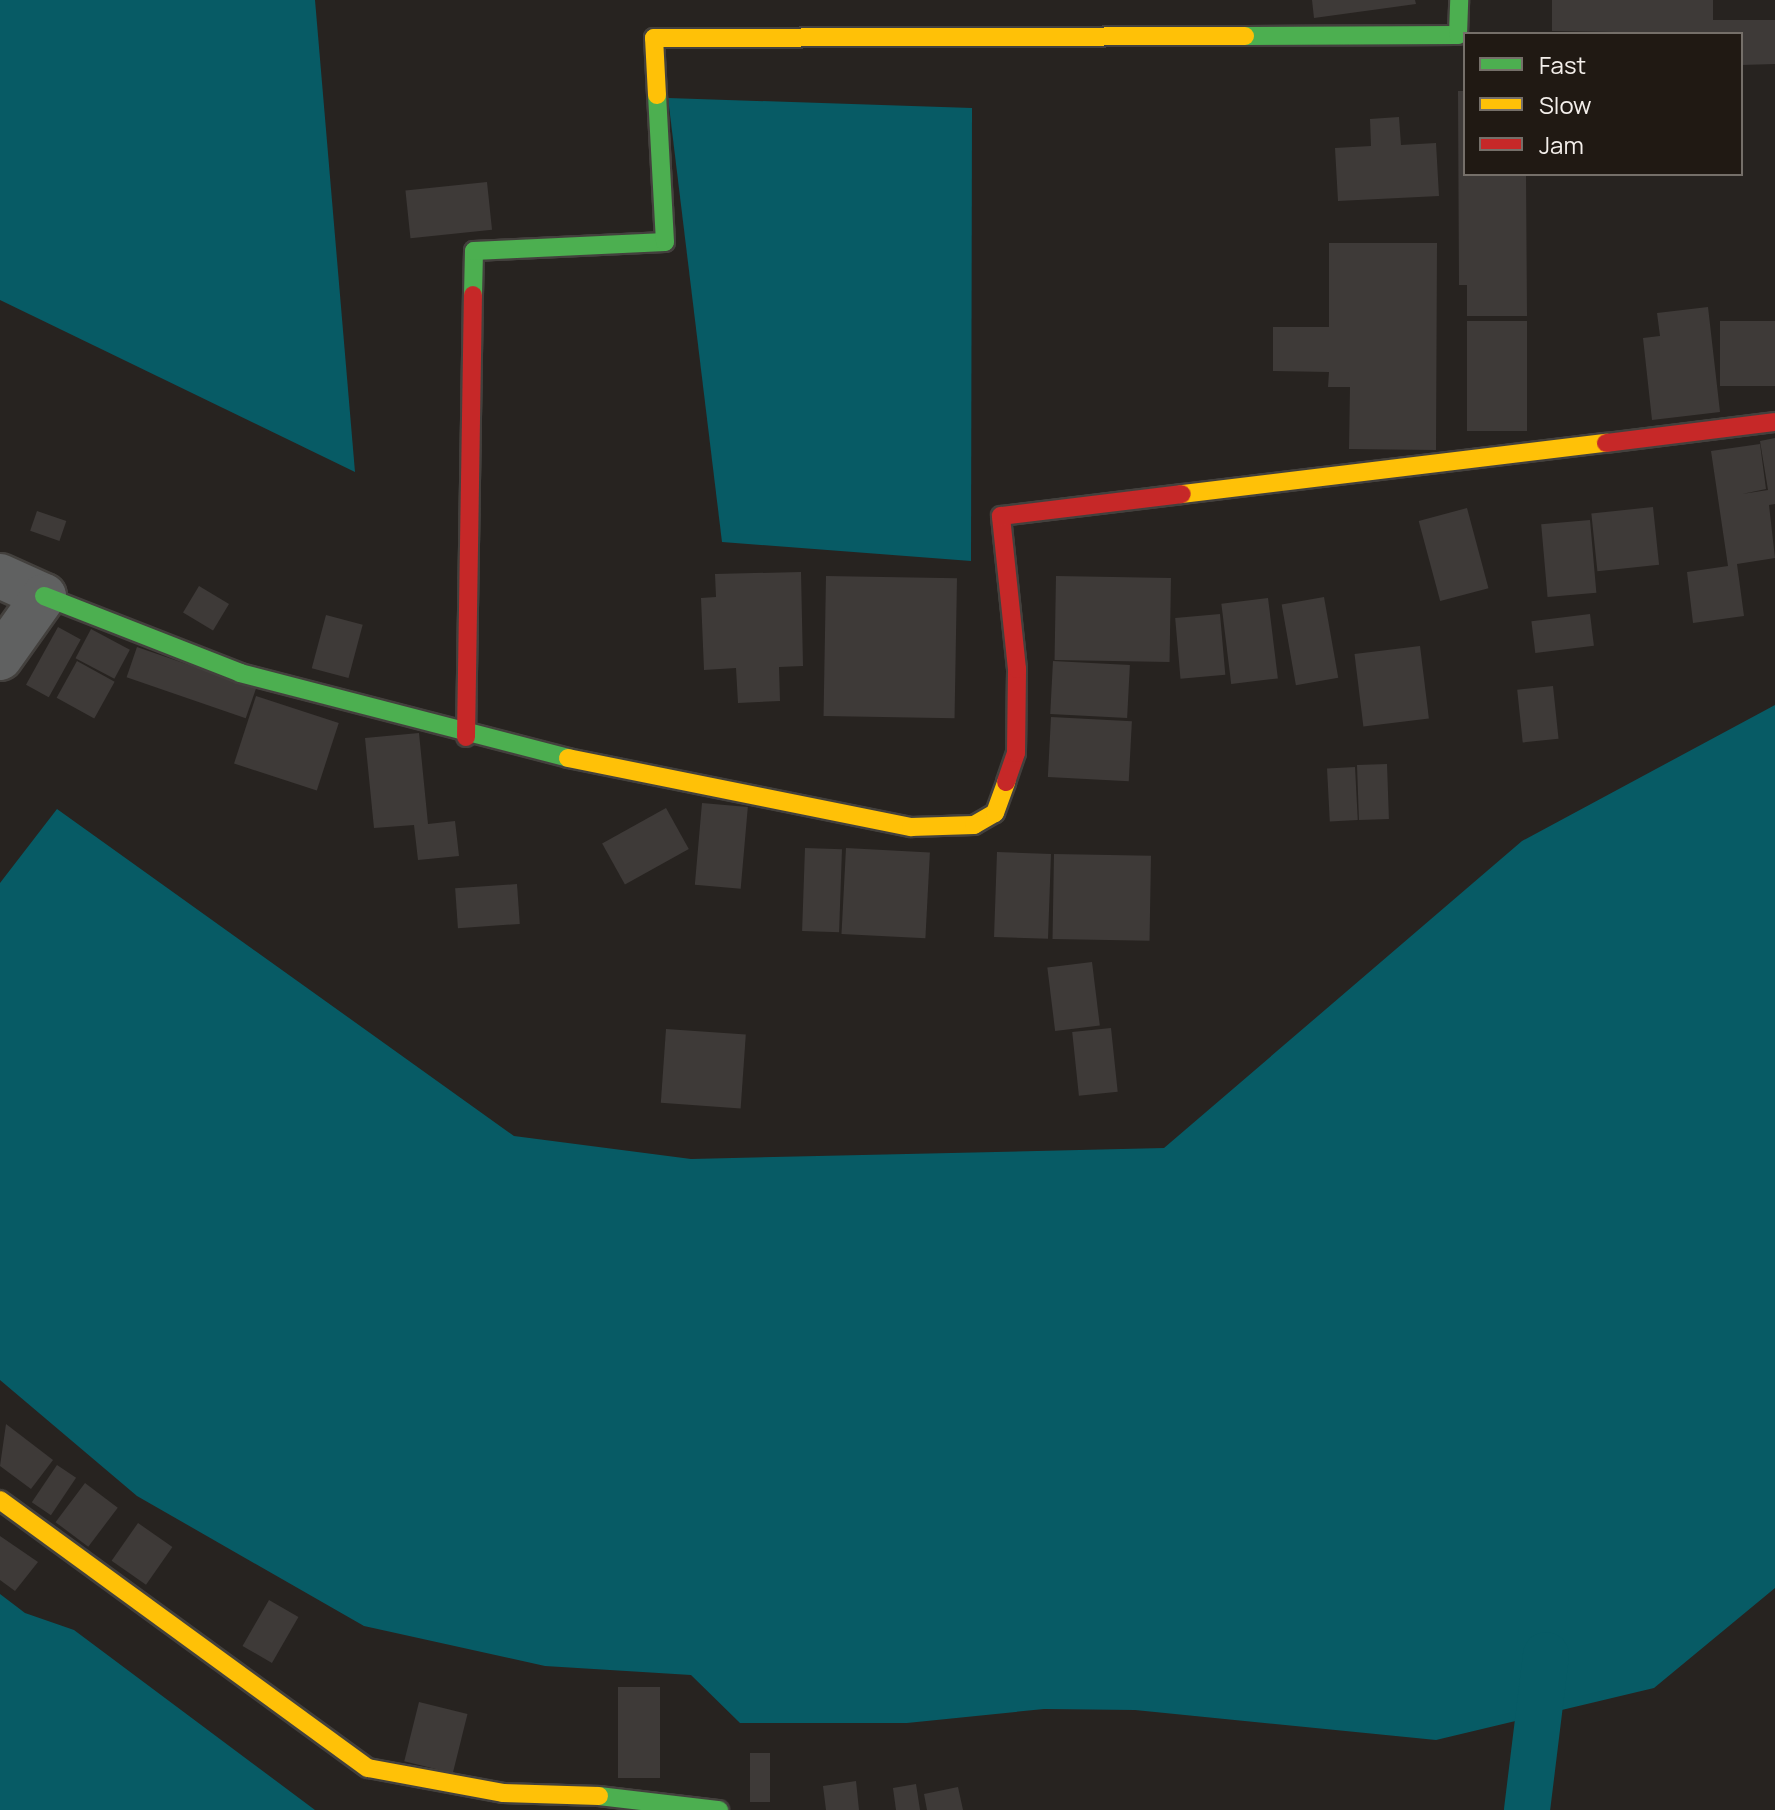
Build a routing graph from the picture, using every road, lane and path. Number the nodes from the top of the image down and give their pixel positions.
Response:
1 (1459, 0) edge
2 (1775, 422) edge
3 (0, 576) edge
4 (44, 596) junction
5 (0, 658) edge
6 (466, 737) junction
7 (0, 1500) edge
8 (719, 1810) edge

1 - 6 street
2 - 6 street
3 - 4 street
4 - 5 street
4 - 6 street
7 - 8 street

